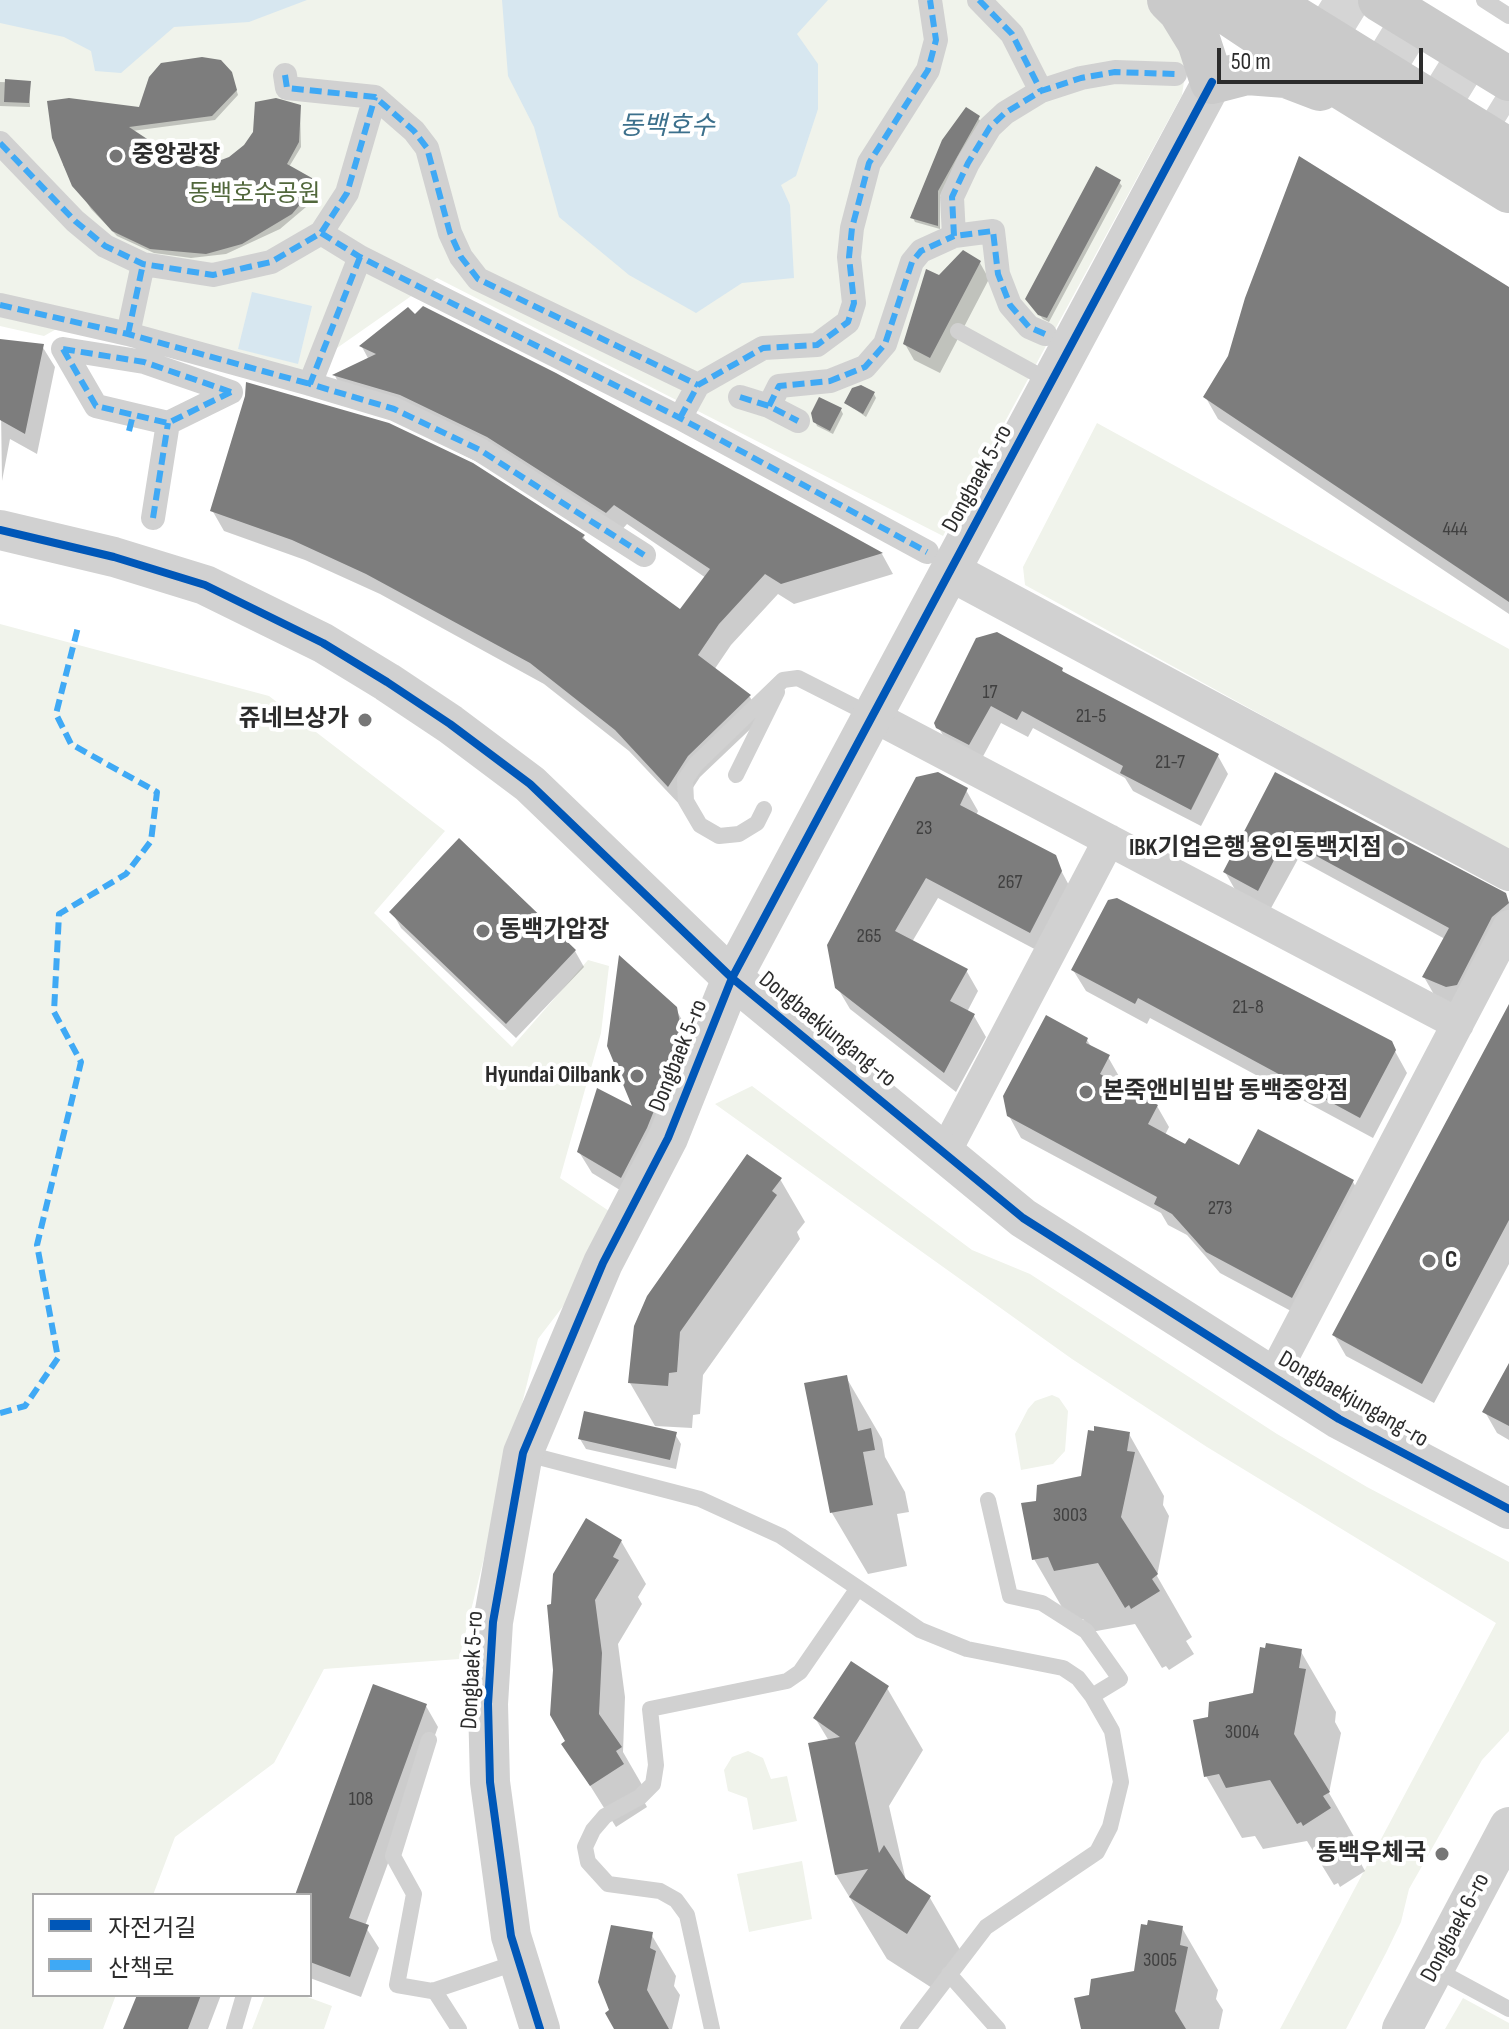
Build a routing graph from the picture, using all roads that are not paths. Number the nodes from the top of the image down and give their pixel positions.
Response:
1 (930, 0) edge
2 (979, 0) edge
3 (1169, 0) edge
4 (1208, 0) edge
5 (1266, 0) edge
6 (1380, 0) edge
7 (1484, 0) edge
8 (1509, 16) edge
9 (285, 75) dead end
10 (1194, 78) junction
11 (1509, 79) edge
12 (1041, 91) junction
13 (375, 97) junction
14 (1383, 111) junction
15 (0, 143) edge
16 (1509, 150) edge
17 (1509, 191) edge
18 (321, 233) junction
19 (954, 236) junction
20 (360, 257) junction
21 (143, 264) junction
22 (0, 305) edge
23 (958, 331) dead end
24 (128, 334) junction
25 (1045, 334) dead end
26 (1053, 383) junction
27 (310, 384) junction
28 (698, 385) junction
29 (740, 397) dead end
30 (769, 406) junction
31 (680, 418) junction
32 (798, 421) dead end
33 (168, 423) junction
34 (153, 518) dead end
35 (0, 530) edge
36 (644, 555) dead end
37 (938, 562) junction
38 (783, 680) junction
39 (873, 716) junction
40 (736, 775) dead end
41 (764, 809) dead end
42 (1109, 840) junction
43 (1509, 871) edge
44 (1509, 926) edge
45 (732, 978) junction
46 (1458, 1024) junction
47 (945, 1152) junction
48 (1272, 1378) junction
49 (523, 1453) junction
50 (988, 1500) dead end
51 (1509, 1509) edge
52 (858, 1588) junction
53 (1092, 1696) junction
54 (429, 1740) dead end
55 (1509, 1827) edge
56 (518, 1962) junction
57 (1435, 1969) junction
58 (949, 1974) junction
59 (434, 1990) junction
60 (243, 1997) edge
61 (1509, 2009) edge
62 (234, 2029) edge
63 (459, 2029) edge
64 (540, 2029) edge
65 (712, 2029) edge
66 (908, 2029) edge
67 (998, 2029) edge
68 (1402, 2029) edge

1 - 28 street
2 - 12 street
3 - 10 main road
4 - 14 main road
5 - 16 main road
6 - 11 main road
7 - 8 lane
9 - 13 street
10 - 12 street
10 - 14 main road
10 - 26 street, Dongbaek 5-ro
12 - 19 street
13 - 18 street
13 - 28 street
14 - 17 main road
15 - 21 street
18 - 20 street
18 - 21 street
19 - 25 street
19 - 30 street
20 - 27 street
20 - 31 street
21 - 24 street
22 - 24 street
23 - 26 lane
24 - 27 street
26 - 37 street, Dongbaek 5-ro
27 - 36 street
28 - 31 street
29 - 30 street
30 - 32 street
31 - 37 street
33 - 33 street
33 - 34 street
35 - 45 street, Dongbaekjungang-ro
37 - 39 street, Dongbaek 5-ro
37 - 43 street
38 - 39 lane
38 - 40 lane
38 - 41 lane
39 - 42 street
39 - 45 street, Dongbaek 5-ro
42 - 46 street
42 - 47 street
44 - 46 street
45 - 47 street, Dongbaekjungang-ro
45 - 49 street, Dongbaek 5-ro
46 - 48 street
47 - 48 street, Dongbaekjungang-ro
48 - 51 street, Dongbaekjungang-ro
49 - 52 lane
49 - 56 street, Dongbaek 5-ro
50 - 53 lane
52 - 53 lane
52 - 65 lane
53 - 58 lane
54 - 59 lane
55 - 57 street, Dongbaek 6-ro
56 - 59 lane
56 - 64 street, Dongbaek 5-ro
57 - 61 lane
57 - 68 street, Dongbaek 6-ro
58 - 66 lane
58 - 67 lane
59 - 63 lane
60 - 62 lane

